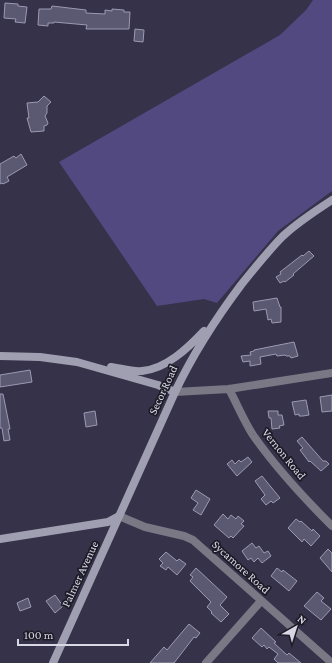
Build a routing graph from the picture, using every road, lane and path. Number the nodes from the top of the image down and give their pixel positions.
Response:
1 (332, 200) edge
2 (217, 317) junction
3 (0, 356) edge
4 (88, 364) junction
5 (332, 373) edge
6 (228, 389) junction
7 (175, 392) junction
8 (119, 516) junction
9 (332, 526) edge
10 (0, 539) edge
11 (261, 601) junction
12 (53, 663) edge
13 (206, 663) edge
14 (332, 663) edge

1 - 2 main road, Secor Road
2 - 4 main road
2 - 7 main road, Secor Road
3 - 4 main road
4 - 7 main road
5 - 6 street
6 - 7 street
6 - 9 street, Vernon Road
7 - 8 main road, Secor Road
8 - 10 main road
8 - 11 street, Sycamore Road
8 - 12 main road, Palmer Avenue
11 - 13 street
11 - 14 street, Sycamore Road

